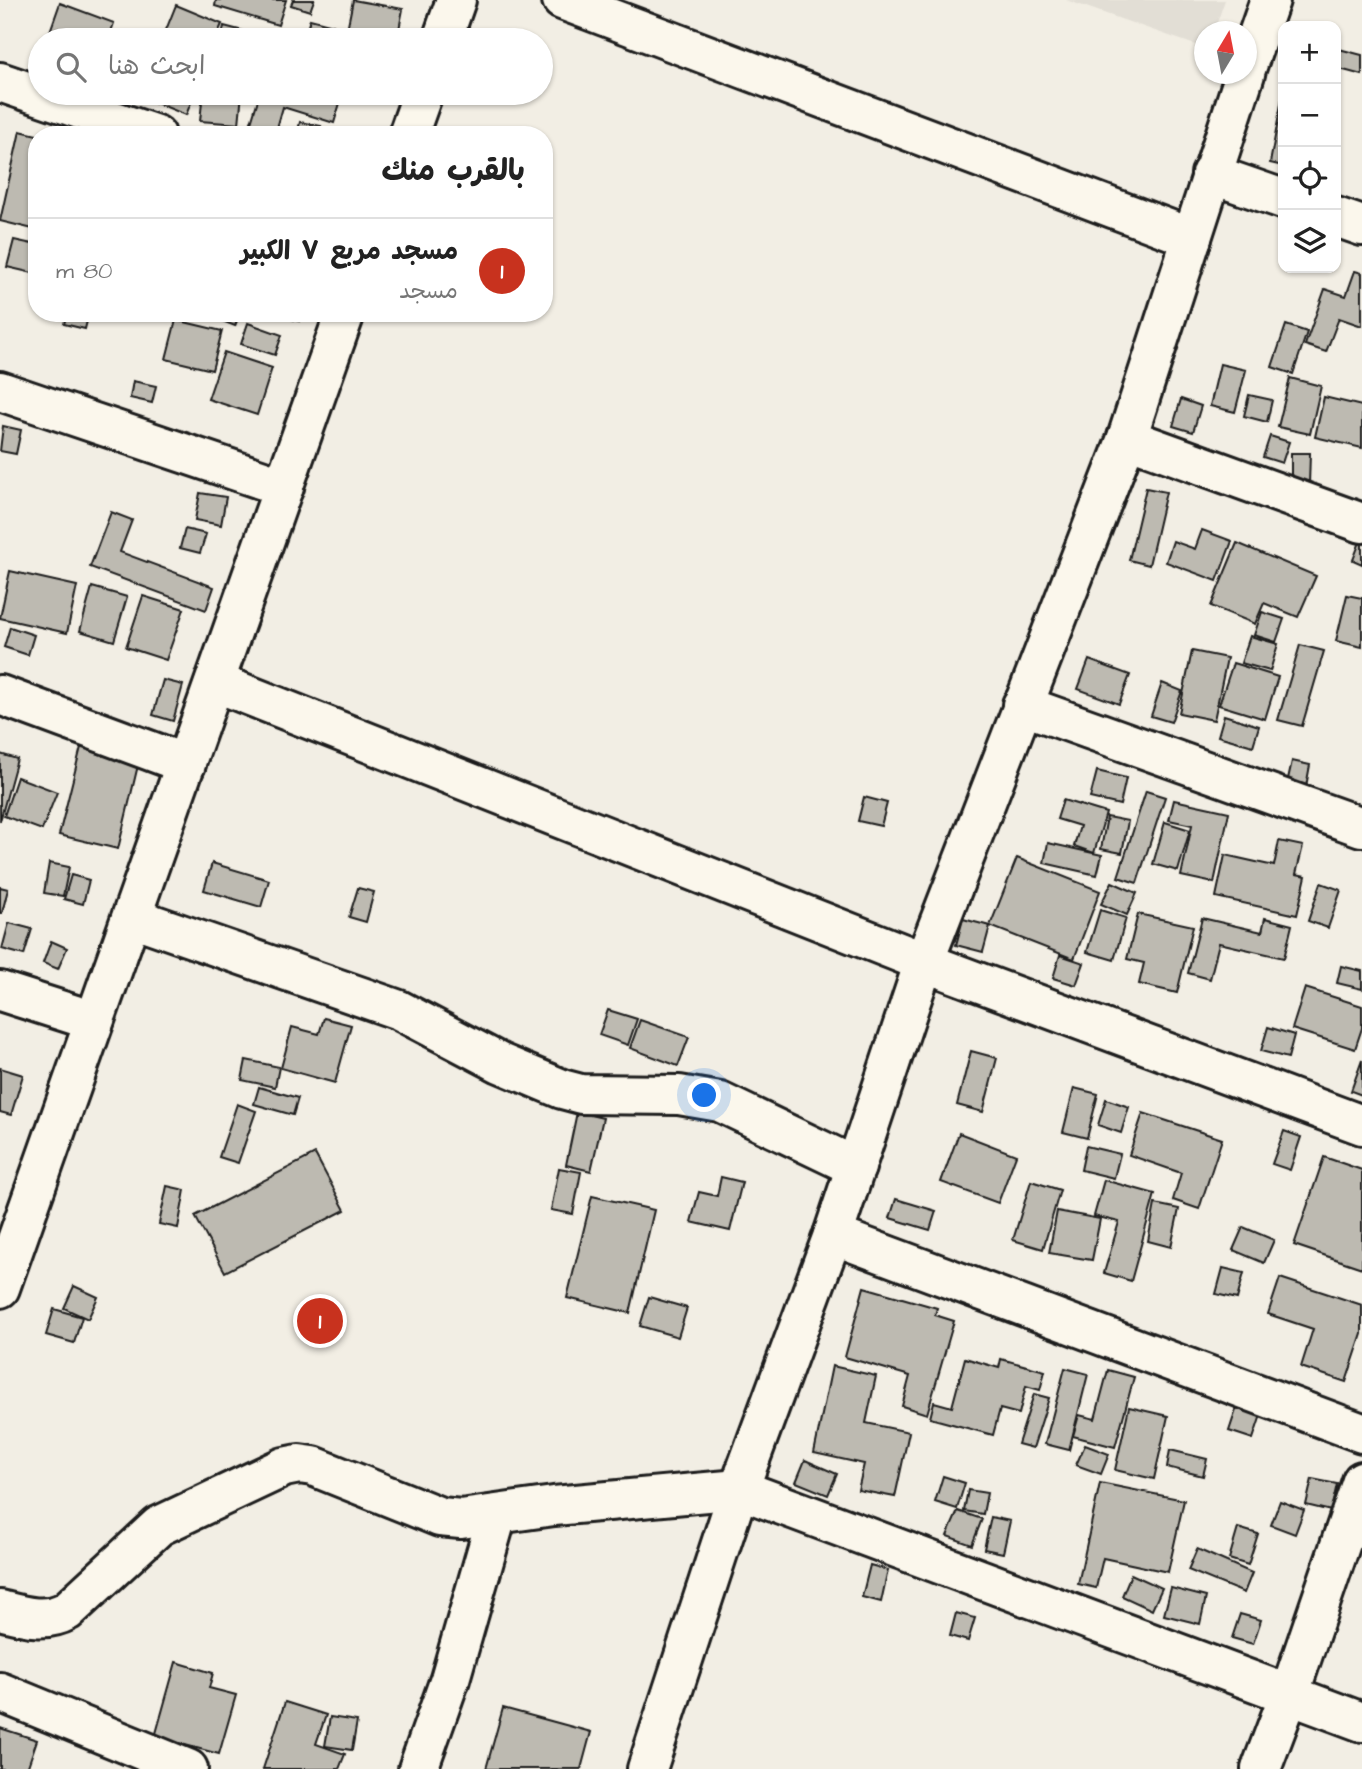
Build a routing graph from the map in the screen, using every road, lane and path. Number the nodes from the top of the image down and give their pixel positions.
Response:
1 (456, 0) edge
2 (562, 0) edge
3 (1270, 0) edge
4 (446, 28) edge
5 (1257, 38) edge
6 (0, 82) edge
7 (1242, 84) edge
8 (28, 92) edge
9 (68, 105) edge
10 (419, 105) edge
11 (130, 126) edge
12 (411, 126) edge
13 (1211, 174) junction
14 (1278, 197) edge
15 (1341, 219) edge
16 (1362, 226) edge
17 (1192, 238) junction
18 (342, 322) edge
19 (0, 391) edge
20 (1127, 438) junction
21 (284, 487) junction
22 (1362, 523) edge
23 (215, 682) junction
24 (0, 695) edge
25 (1022, 705) junction
26 (186, 764) junction
27 (1362, 827) edge
28 (132, 917) junction
29 (924, 962) junction
30 (0, 991) edge
31 (94, 1021) junction
32 (1362, 1125) edge
33 (856, 1167) junction
34 (834, 1234) junction
35 (0, 1288) edge
36 (1362, 1433) edge
37 (1362, 1481) edge
38 (739, 1489) junction
39 (497, 1515) junction
40 (0, 1610) edge
41 (0, 1692) edge
42 (1289, 1695) junction
43 (1362, 1722) edge
44 (655, 1767) edge
45 (188, 1769) edge
46 (418, 1769) edge
47 (1261, 1769) edge

1 - 4 street
2 - 17 street
3 - 5 street
6 - 8 street
7 - 13 street
9 - 11 street
10 - 12 street
13 - 14 street
13 - 17 street
15 - 16 street
17 - 20 street
18 - 21 street
19 - 21 street
20 - 22 street
20 - 25 street
21 - 23 street
23 - 26 street
23 - 29 street
24 - 26 street
25 - 27 street
25 - 29 street
26 - 28 street
28 - 31 street
28 - 33 street
29 - 32 street
29 - 33 street
30 - 31 street
31 - 35 street
33 - 34 street
34 - 36 street
34 - 38 street
37 - 42 street
38 - 39 street
38 - 42 street
38 - 44 street
39 - 40 street
39 - 46 street
41 - 45 street
42 - 43 street
42 - 47 street

